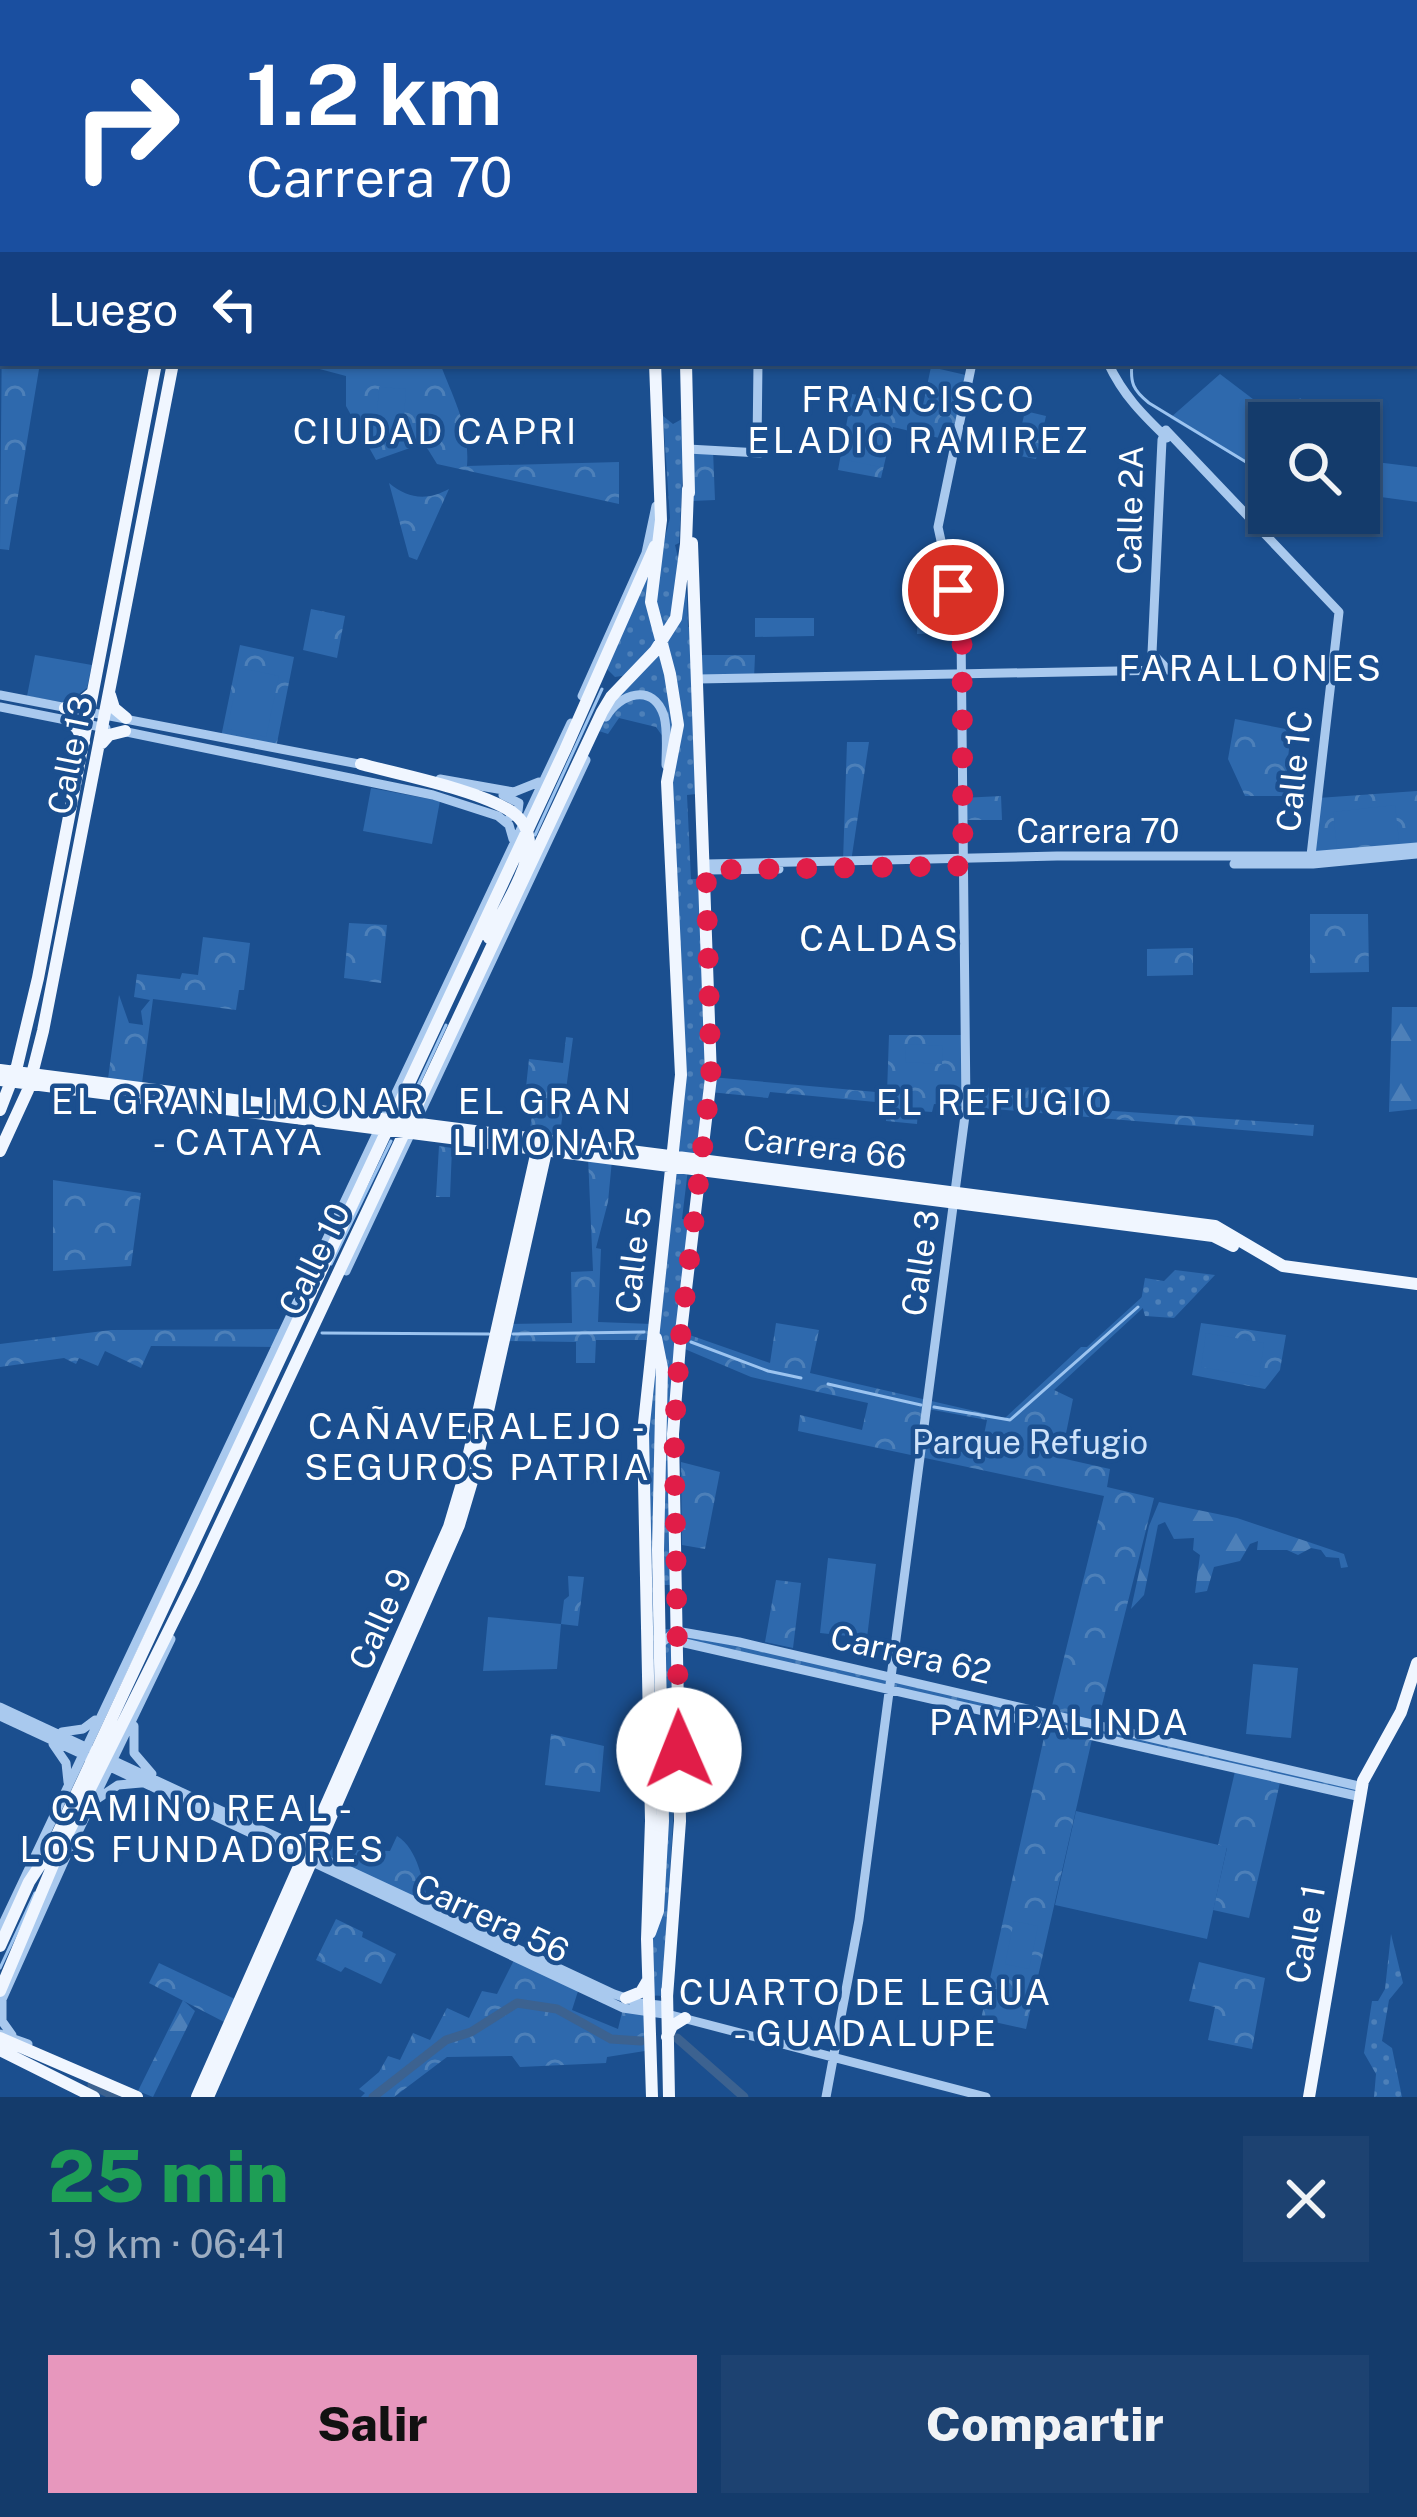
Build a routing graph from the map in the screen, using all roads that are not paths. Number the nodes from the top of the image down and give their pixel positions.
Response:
1 (155, 366) edge
2 (172, 366) edge
3 (655, 366) edge
4 (686, 366) edge
5 (761, 366) edge
6 (971, 366) edge
7 (1109, 366) edge
8 (1165, 432) junction
9 (688, 449) junction
10 (658, 452) junction
11 (688, 490) junction
12 (661, 529) junction
13 (608, 653) junction
14 (634, 671) junction
15 (962, 675) junction
16 (698, 680) junction
17 (96, 686) junction
18 (594, 687) junction
19 (110, 694) junction
20 (610, 697) junction
21 (2, 701) edge
22 (605, 713) junction
23 (66, 714) junction
24 (89, 718) junction
25 (105, 720) junction
26 (125, 724) junction
27 (184, 730) junction
28 (182, 743) junction
29 (564, 745) junction
30 (84, 747) junction
31 (99, 750) junction
32 (361, 764) junction
33 (667, 782) junction
34 (465, 784) junction
35 (493, 814) junction
36 (511, 850) junction
37 (1417, 851) edge
38 (1310, 857) junction
39 (963, 863) junction
40 (706, 867) junction
41 (498, 887) junction
42 (523, 891) junction
43 (461, 1018) junction
44 (23, 1044) junction
45 (0, 1067) edge
46 (9, 1078) edge
47 (31, 1079) junction
48 (0, 1107) edge
49 (385, 1125) junction
50 (411, 1128) junction
51 (543, 1145) junction
52 (0, 1151) edge
53 (672, 1161) junction
54 (702, 1165) junction
55 (956, 1197) junction
56 (1417, 1288) edge
57 (656, 1296) junction
58 (501, 1356) junction
59 (487, 1376) junction
60 (491, 1400) junction
61 (430, 1574) junction
62 (432, 1591) junction
63 (410, 1627) junction
64 (173, 1629) junction
65 (146, 1633) junction
66 (671, 1638) junction
67 (1417, 1663) edge
68 (670, 1669) junction
69 (888, 1682) junction
70 (376, 1695) junction
71 (138, 1709) junction
72 (0, 1712) edge
73 (377, 1718) junction
74 (648, 1718) junction
75 (99, 1720) junction
76 (43, 1732) junction
77 (359, 1733) junction
78 (124, 1740) junction
79 (84, 1751) junction
80 (102, 1759) junction
81 (71, 1781) junction
82 (166, 1784) junction
83 (149, 1786) junction
84 (1360, 1789) junction
85 (98, 1794) junction
86 (54, 1852) junction
87 (301, 1857) junction
88 (31, 1871) junction
89 (48, 1891) junction
90 (0, 1930) edge
91 (647, 1939) junction
92 (0, 1946) edge
93 (253, 1968) junction
94 (649, 1979) junction
95 (258, 1984) junction
96 (2, 1997) edge
97 (626, 1999) junction
98 (667, 2006) junction
99 (649, 2009) junction
100 (685, 2018) junction
101 (243, 2019) junction
102 (228, 2024) junction
103 (0, 2036) edge
104 (16, 2038) junction
105 (667, 2038) junction
106 (2, 2056) edge
107 (836, 2058) junction
108 (46, 2065) junction
109 (103, 2083) junction
110 (200, 2096) edge
111 (94, 2097) edge
112 (137, 2097) edge
113 (652, 2097) edge
114 (669, 2097) edge
115 (826, 2097) edge
116 (986, 2097) edge
117 (1306, 2097) edge

1 - 17 main road, Calle 13
2 - 19 main road, Calle 13
3 - 10 main road, Calle 5
4 - 9 main road, Calle 5
5 - 9 street
6 - 15 street, Calle 3
7 - 8 street, Calle 2A
8 - 15 street, Calle 2A
8 - 38 street, Calle 1C
9 - 11 main road, Calle 5
10 - 12 main road, Calle 5
10 - 29 street, Calle 10
11 - 14 main road, Calle 10
11 - 16 main road, Calle 5
12 - 13 main road, Calle 10
12 - 33 main road, Calle 5
13 - 14 main road
13 - 18 main road, Calle 10
14 - 20 main road, Calle 10
15 - 16 street
15 - 39 street, Calle 3
16 - 40 main road, Calle 5
17 - 23 main road
17 - 24 main road, Calle 13
18 - 20 main road
18 - 29 main road, Calle 10
19 - 25 main road, Calle 13
19 - 26 main road
20 - 22 main road, Calle 10
21 - 23 street
22 - 33 street
22 - 42 main road, Calle 10
23 - 24 street
23 - 30 main road
24 - 25 street
24 - 30 main road, Calle 13
25 - 26 street
25 - 31 main road, Calle 13
26 - 27 street
26 - 28 street
26 - 31 main road
27 - 28 street
27 - 32 street
28 - 35 street
29 - 34 street
29 - 36 street, Calle 10
29 - 41 main road, Calle 10
30 - 44 main road, Calle 13
31 - 47 main road, Calle 13
32 - 34 street
32 - 43 main road
33 - 53 main road, Calle 5
34 - 35 street
35 - 36 street
36 - 41 street, Calle 10
37 - 38 street, Carrera 70
38 - 39 street, Carrera 70
39 - 40 street, Carrera 70
39 - 55 street, Calle 3
40 - 54 main road, Calle 5
41 - 49 main road, Calle 10
42 - 43 main road, Calle 10
42 - 50 street, Calle 10
43 - 50 main road, Calle 10
44 - 45 main road
44 - 46 main road, Calle 13
45 - 46 main road, Carrera 66
46 - 47 main road, Carrera 66
46 - 48 main road, Calle 13
47 - 49 main road, Carrera 66
47 - 52 main road, Calle 13
49 - 50 main road, Carrera 66
49 - 65 main road, Calle 10
50 - 51 main road, Carrera 66
50 - 64 main road, Calle 10
51 - 53 main road, Carrera 66
51 - 58 main road, Calle 9
51 - 59 main road, Calle 9
53 - 54 main road, Carrera 66
53 - 57 main road, Calle 5
54 - 55 main road, Carrera 66
54 - 66 main road, Calle 5
55 - 56 main road, Carrera 66
55 - 69 street, Calle 3
57 - 66 main road
57 - 74 main road, Calle 5
58 - 59 main road
58 - 60 main road, Calle 9
59 - 60 main road
59 - 61 main road, Calle 9
60 - 62 main road, Calle 9
61 - 62 main road
61 - 63 main road, Calle 9
62 - 63 main road, Calle 9
63 - 70 main road, Calle 9
63 - 73 main road, Calle 9
64 - 71 street, Calle 10
64 - 86 main road, Calle 10
65 - 75 street, Calle 10
65 - 86 main road, Calle 10
66 - 68 main road
66 - 69 street, Carrera 62
67 - 84 main road, Calle 1
68 - 74 main road
68 - 91 main road
68 - 98 main road
69 - 84 street, Carrera 62
69 - 107 street, Calle 3
70 - 73 main road
70 - 77 main road, Calle 9
71 - 78 street, Calle 10
71 - 82 street
72 - 76 street, Carrera 56
73 - 77 main road
73 - 87 main road, Calle 9
74 - 91 main road, Calle 5
75 - 76 street
75 - 78 street
75 - 79 street, Calle 10
75 - 80 street
76 - 79 street, Carrera 56
76 - 81 street
77 - 87 main road, Calle 9
78 - 80 street, Calle 10
79 - 80 street, Carrera 56
79 - 81 street, Calle 10
80 - 81 street
80 - 82 street, Carrera 56
80 - 83 street, Carrera 56
80 - 85 street, Calle 10
81 - 85 street
81 - 88 street, Calle 10
82 - 87 street, Carrera 56
83 - 85 street
83 - 87 street, Carrera 56
84 - 117 main road, Calle 1
85 - 89 street, Calle 10
86 - 88 main road, Calle 10
86 - 89 main road, Calle 10
87 - 93 main road, Calle 9
87 - 95 main road, Calle 9
87 - 97 street, Carrera 56
87 - 99 street, Carrera 56
88 - 90 street, Calle 10
88 - 92 main road, Calle 10
89 - 96 main road, Calle 10
91 - 94 main road, Calle 5
93 - 95 main road
93 - 102 main road, Calle 9
94 - 97 main road
94 - 99 main road, Calle 5
95 - 101 main road, Calle 9
96 - 104 street
97 - 99 street, Carrera 56
98 - 99 street, Carrera 56
98 - 100 street, Carrera 56
98 - 105 main road
99 - 113 main road, Calle 5
100 - 105 main road
100 - 107 street, Carrera 56
101 - 102 main road
101 - 110 main road, Calle 9
102 - 110 main road, Calle 9
103 - 104 street
103 - 108 main road
104 - 109 street
105 - 114 main road
106 - 108 main road
106 - 111 street
107 - 115 street, Calle 3
107 - 116 street, Carrera 56
108 - 109 main road
108 - 111 main road
109 - 112 main road

